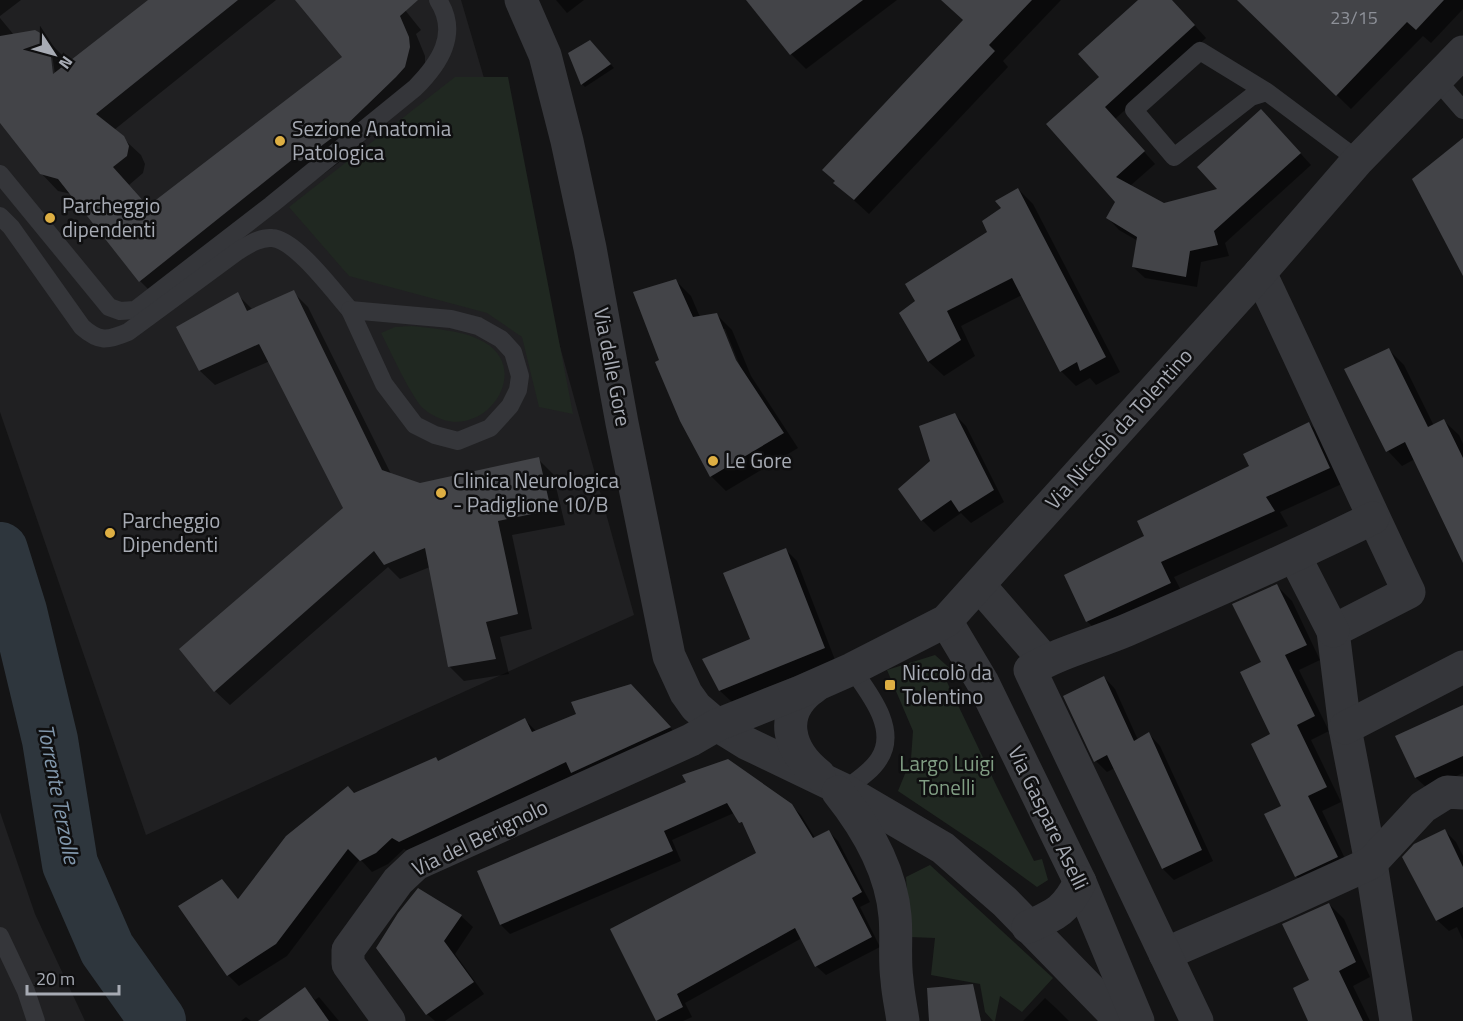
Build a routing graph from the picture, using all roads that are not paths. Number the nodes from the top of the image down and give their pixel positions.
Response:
1 (438, 0) edge
2 (521, 0) edge
3 (1463, 52) edge
4 (1436, 79) junction
5 (1267, 92) junction
6 (1463, 110) edge
7 (1358, 160) junction
8 (0, 174) edge
9 (0, 216) edge
10 (41, 269) junction
11 (1260, 273) junction
12 (86, 279) junction
13 (350, 310) junction
14 (1373, 518) junction
15 (1295, 557) junction
16 (979, 585) junction
17 (946, 621) junction
18 (1333, 631) junction
19 (1045, 661) junction
20 (1463, 667) edge
21 (852, 669) junction
22 (808, 689) junction
23 (717, 725) junction
24 (1345, 728) junction
25 (835, 786) junction
26 (1463, 793) edge
27 (1371, 863) junction
28 (1080, 882) junction
29 (1028, 927) junction
30 (0, 936) edge
31 (1165, 954) junction
32 (36, 1021) edge
33 (389, 1021) edge
34 (903, 1021) edge
35 (1121, 1021) edge
36 (1138, 1021) edge
37 (1197, 1021) edge
38 (1396, 1021) edge

1 - 12 lane
2 - 23 street, Via delle Gore
3 - 4 street, Via Niccolò da Tolentino
4 - 6 lane
4 - 7 street, Via Niccolò da Tolentino
5 - 5 lane
5 - 7 lane
7 - 11 street, Via Niccolò da Tolentino
8 - 12 lane
9 - 10 lane
10 - 12 lane
10 - 13 lane
11 - 14 street
11 - 16 street, Via Niccolò da Tolentino
13 - 13 lane
14 - 15 street
14 - 18 street
15 - 18 street
15 - 19 street
16 - 17 street, Via Niccolò da Tolentino
16 - 19 street
17 - 21 street, Via Niccolò da Tolentino
17 - 28 street, Via Gaspare Aselli
18 - 24 street
19 - 31 street
20 - 24 street
21 - 22 street
21 - 25 lane
22 - 23 street
22 - 25 street
23 - 25 street, Via delle Gore
23 - 33 street, Via del Berignolo
24 - 27 street
25 - 29 street
25 - 34 street
26 - 27 street
27 - 31 street
27 - 38 street
28 - 29 street
28 - 36 street, Via Gaspare Aselli
29 - 35 street
30 - 32 lane
31 - 37 street

